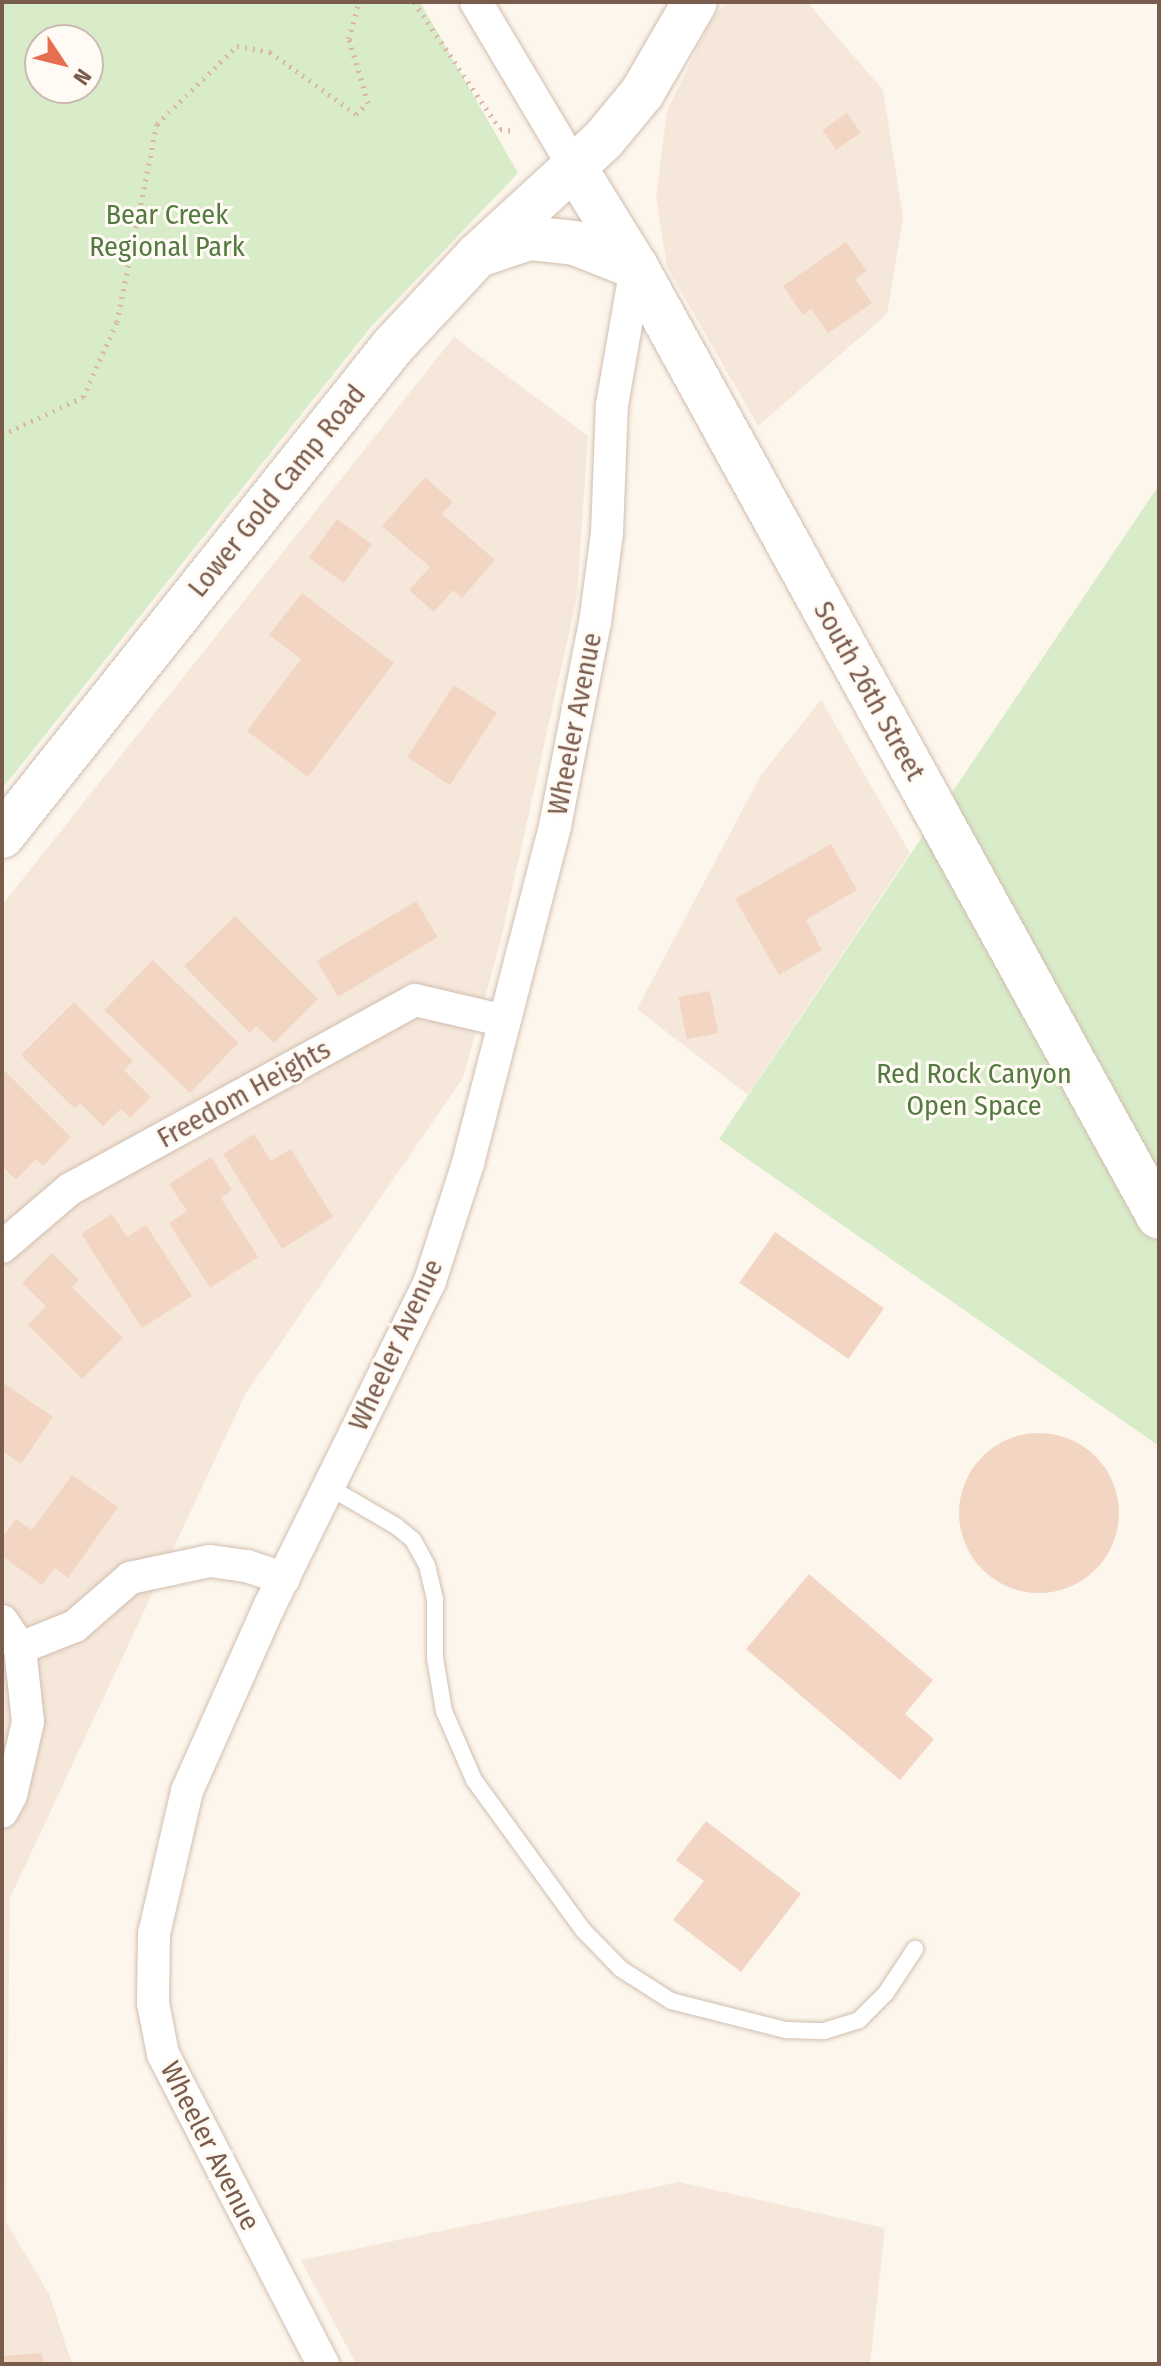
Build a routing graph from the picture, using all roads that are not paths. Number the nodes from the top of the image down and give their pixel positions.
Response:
1 (476, 2) edge
2 (695, 2) edge
3 (566, 154) junction
4 (478, 255) junction
5 (636, 267) junction
6 (2, 836) edge
7 (505, 1021) junction
8 (1159, 1217) edge
9 (2, 1247) edge
10 (329, 1487) junction
11 (284, 1579) junction
12 (2, 1621) edge
13 (20, 1648) junction
14 (2, 1812) edge
15 (915, 1949) dead end
16 (323, 2364) edge

1 - 3 street
2 - 3 street, Lower Gold Camp Road
3 - 4 street, Lower Gold Camp Road
3 - 5 street, South 26th Street
4 - 5 street
4 - 6 street, Lower Gold Camp Road
5 - 7 street, Wheeler Avenue
5 - 8 street, South 26th Street
7 - 9 street, Freedom Heights
7 - 10 street, Wheeler Avenue
10 - 11 street, Wheeler Avenue
10 - 15 lane
11 - 13 street
11 - 16 street, Wheeler Avenue
12 - 13 street
13 - 14 street

